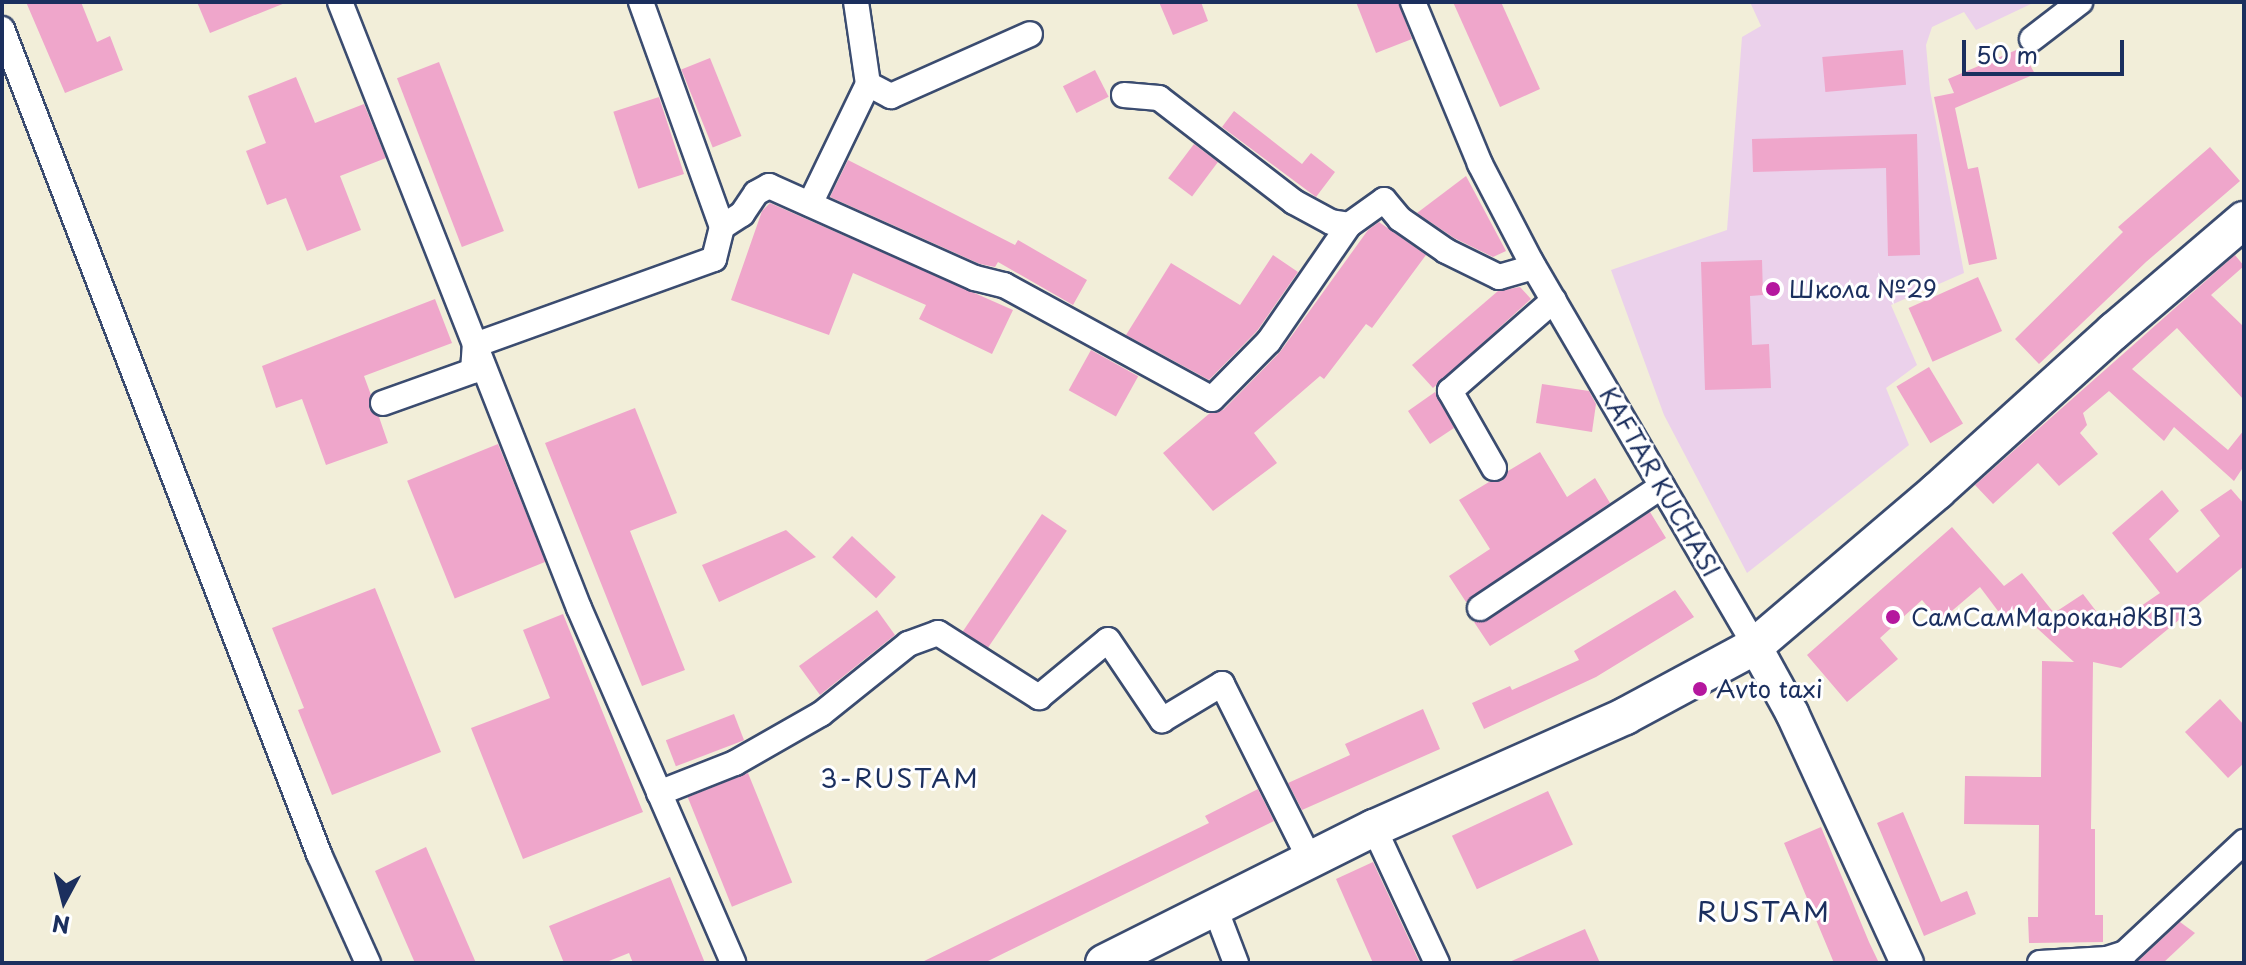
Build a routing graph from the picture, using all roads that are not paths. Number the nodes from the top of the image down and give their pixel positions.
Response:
1 (340, 2) edge
2 (641, 2) edge
3 (856, 2) edge
4 (1413, 2) edge
5 (2080, 2) edge
6 (2, 29) edge
7 (1030, 34) dead end
8 (2032, 39) dead end
9 (868, 84) junction
10 (1124, 95) dead end
11 (810, 204) junction
12 (2244, 220) edge
13 (1349, 225) junction
14 (722, 227) junction
15 (1534, 267) junction
16 (1554, 300) junction
17 (475, 345) junction
18 (383, 403) dead end
19 (1494, 468) dead end
20 (1662, 486) junction
21 (1480, 608) dead end
22 (1755, 646) junction
23 (659, 793) junction
24 (1374, 828) junction
25 (2244, 842) edge
26 (1310, 860) junction
27 (1215, 908) junction
28 (368, 963) edge
29 (733, 963) edge
30 (1104, 963) edge
31 (1236, 963) edge
32 (1437, 963) edge
33 (1907, 963) edge
34 (2040, 963) edge

1 - 17 street
2 - 14 street
3 - 9 street
4 - 15 street, KAFTAR KUCHASI
5 - 8 street
6 - 28 street
7 - 9 street
9 - 11 street
10 - 13 street
11 - 13 street
11 - 14 street
12 - 22 main road
13 - 15 street
14 - 17 street
15 - 16 street, KAFTAR KUCHASI
16 - 19 street
16 - 20 street, KAFTAR KUCHASI
17 - 18 street
17 - 23 street
20 - 21 street
20 - 22 street, KAFTAR KUCHASI
22 - 24 main road
22 - 33 street, KAFTAR KUCHASI
23 - 26 street
23 - 29 street
24 - 26 main road
24 - 32 street
25 - 34 street
26 - 27 main road
27 - 30 main road
27 - 31 street

